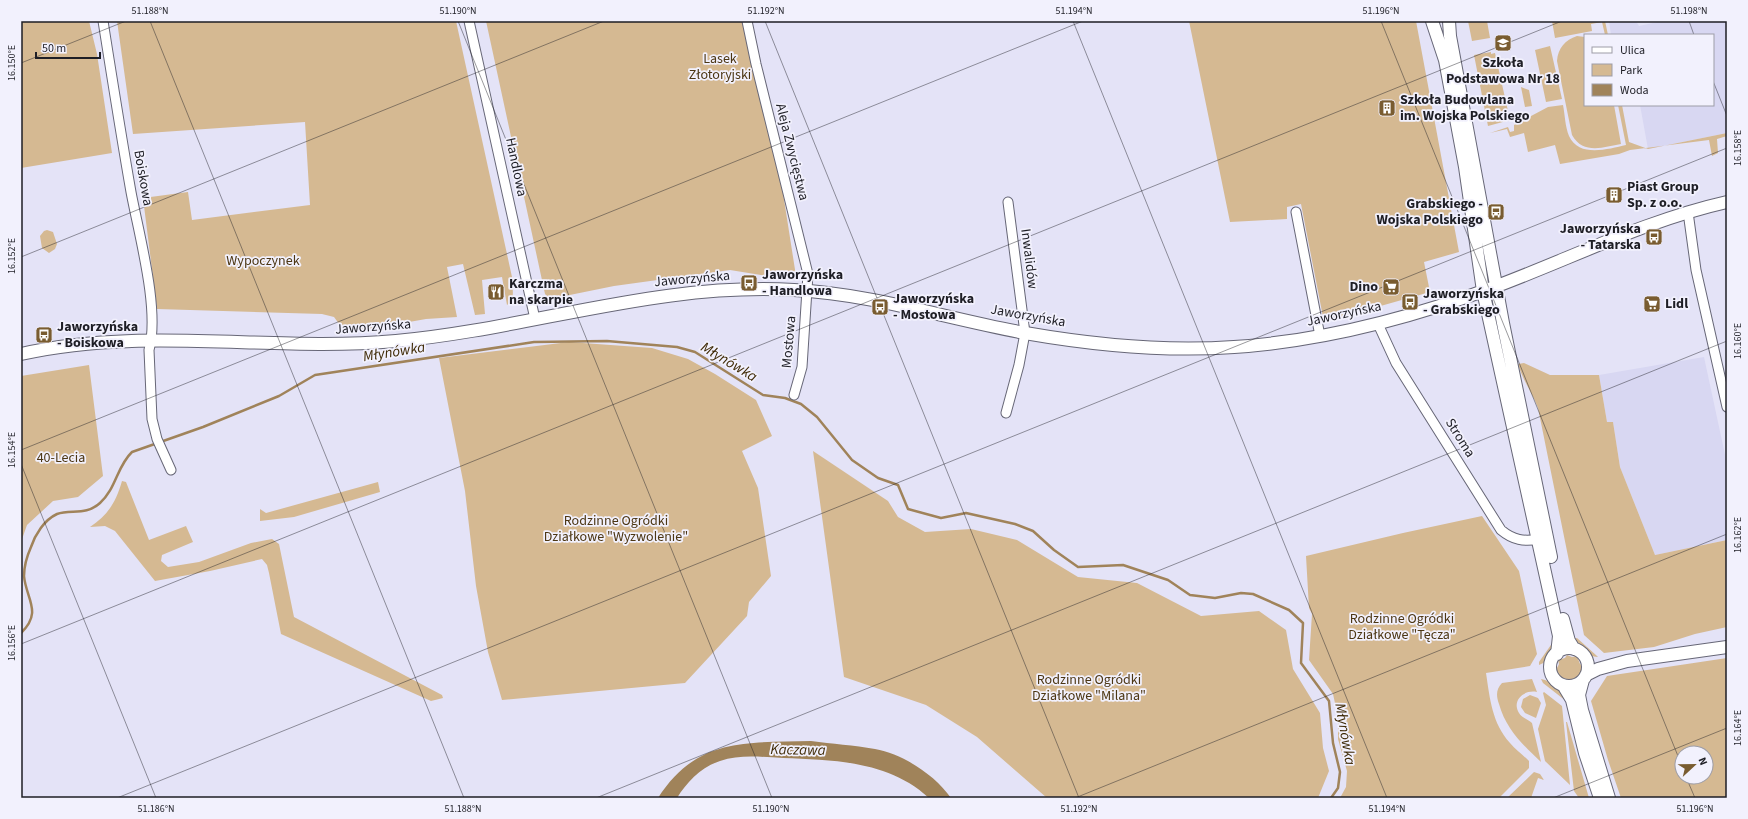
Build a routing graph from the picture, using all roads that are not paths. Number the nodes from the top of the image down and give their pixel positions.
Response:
1 (103, 21) edge
2 (469, 21) edge
3 (747, 21) edge
4 (1432, 21) edge
5 (1450, 21) edge
6 (1447, 49) junction
7 (1008, 202) dead end
8 (1727, 202) edge
9 (1296, 212) dead end
10 (1688, 212) junction
11 (1496, 286) junction
12 (807, 291) junction
13 (1483, 291) junction
14 (535, 319) junction
15 (1378, 324) junction
16 (1025, 333) junction
17 (1320, 336) junction
18 (152, 340) junction
19 (21, 354) edge
20 (794, 395) dead end
21 (1727, 407) edge
22 (1006, 413) dead end
23 (171, 470) dead end
24 (1538, 539) junction
25 (1727, 647) edge
26 (1574, 649) junction
27 (1557, 654) junction
28 (1584, 657) junction
29 (1627, 661) junction
30 (1585, 678) junction
31 (1563, 685) junction
32 (1600, 798) edge
33 (1610, 798) edge

1 - 18 street, Boiskowa
2 - 14 street, Handlowa
3 - 12 street, Aleja Zwycięstwa
4 - 6 street
5 - 6 street
6 - 11 street
6 - 13 street
7 - 16 street, Inwalidów
8 - 10 street, Jaworzyńska
9 - 17 street
10 - 11 street, Jaworzyńska
10 - 21 street
11 - 13 street, Jaworzyńska
11 - 26 street
12 - 14 street, Jaworzyńska
12 - 16 street, Jaworzyńska
12 - 20 street, Mostowa
13 - 15 street, Jaworzyńska
13 - 24 street
14 - 18 street, Jaworzyńska
15 - 17 street, Jaworzyńska
15 - 24 street, Stroma
16 - 17 street, Jaworzyńska
16 - 22 street, Inwalidów
18 - 19 street, Jaworzyńska
18 - 23 street, Boiskowa
24 - 27 street
25 - 29 street
26 - 27 street
26 - 28 street
27 - 31 street
28 - 29 street
28 - 30 street
29 - 30 street
30 - 31 street
30 - 33 street
31 - 32 street

